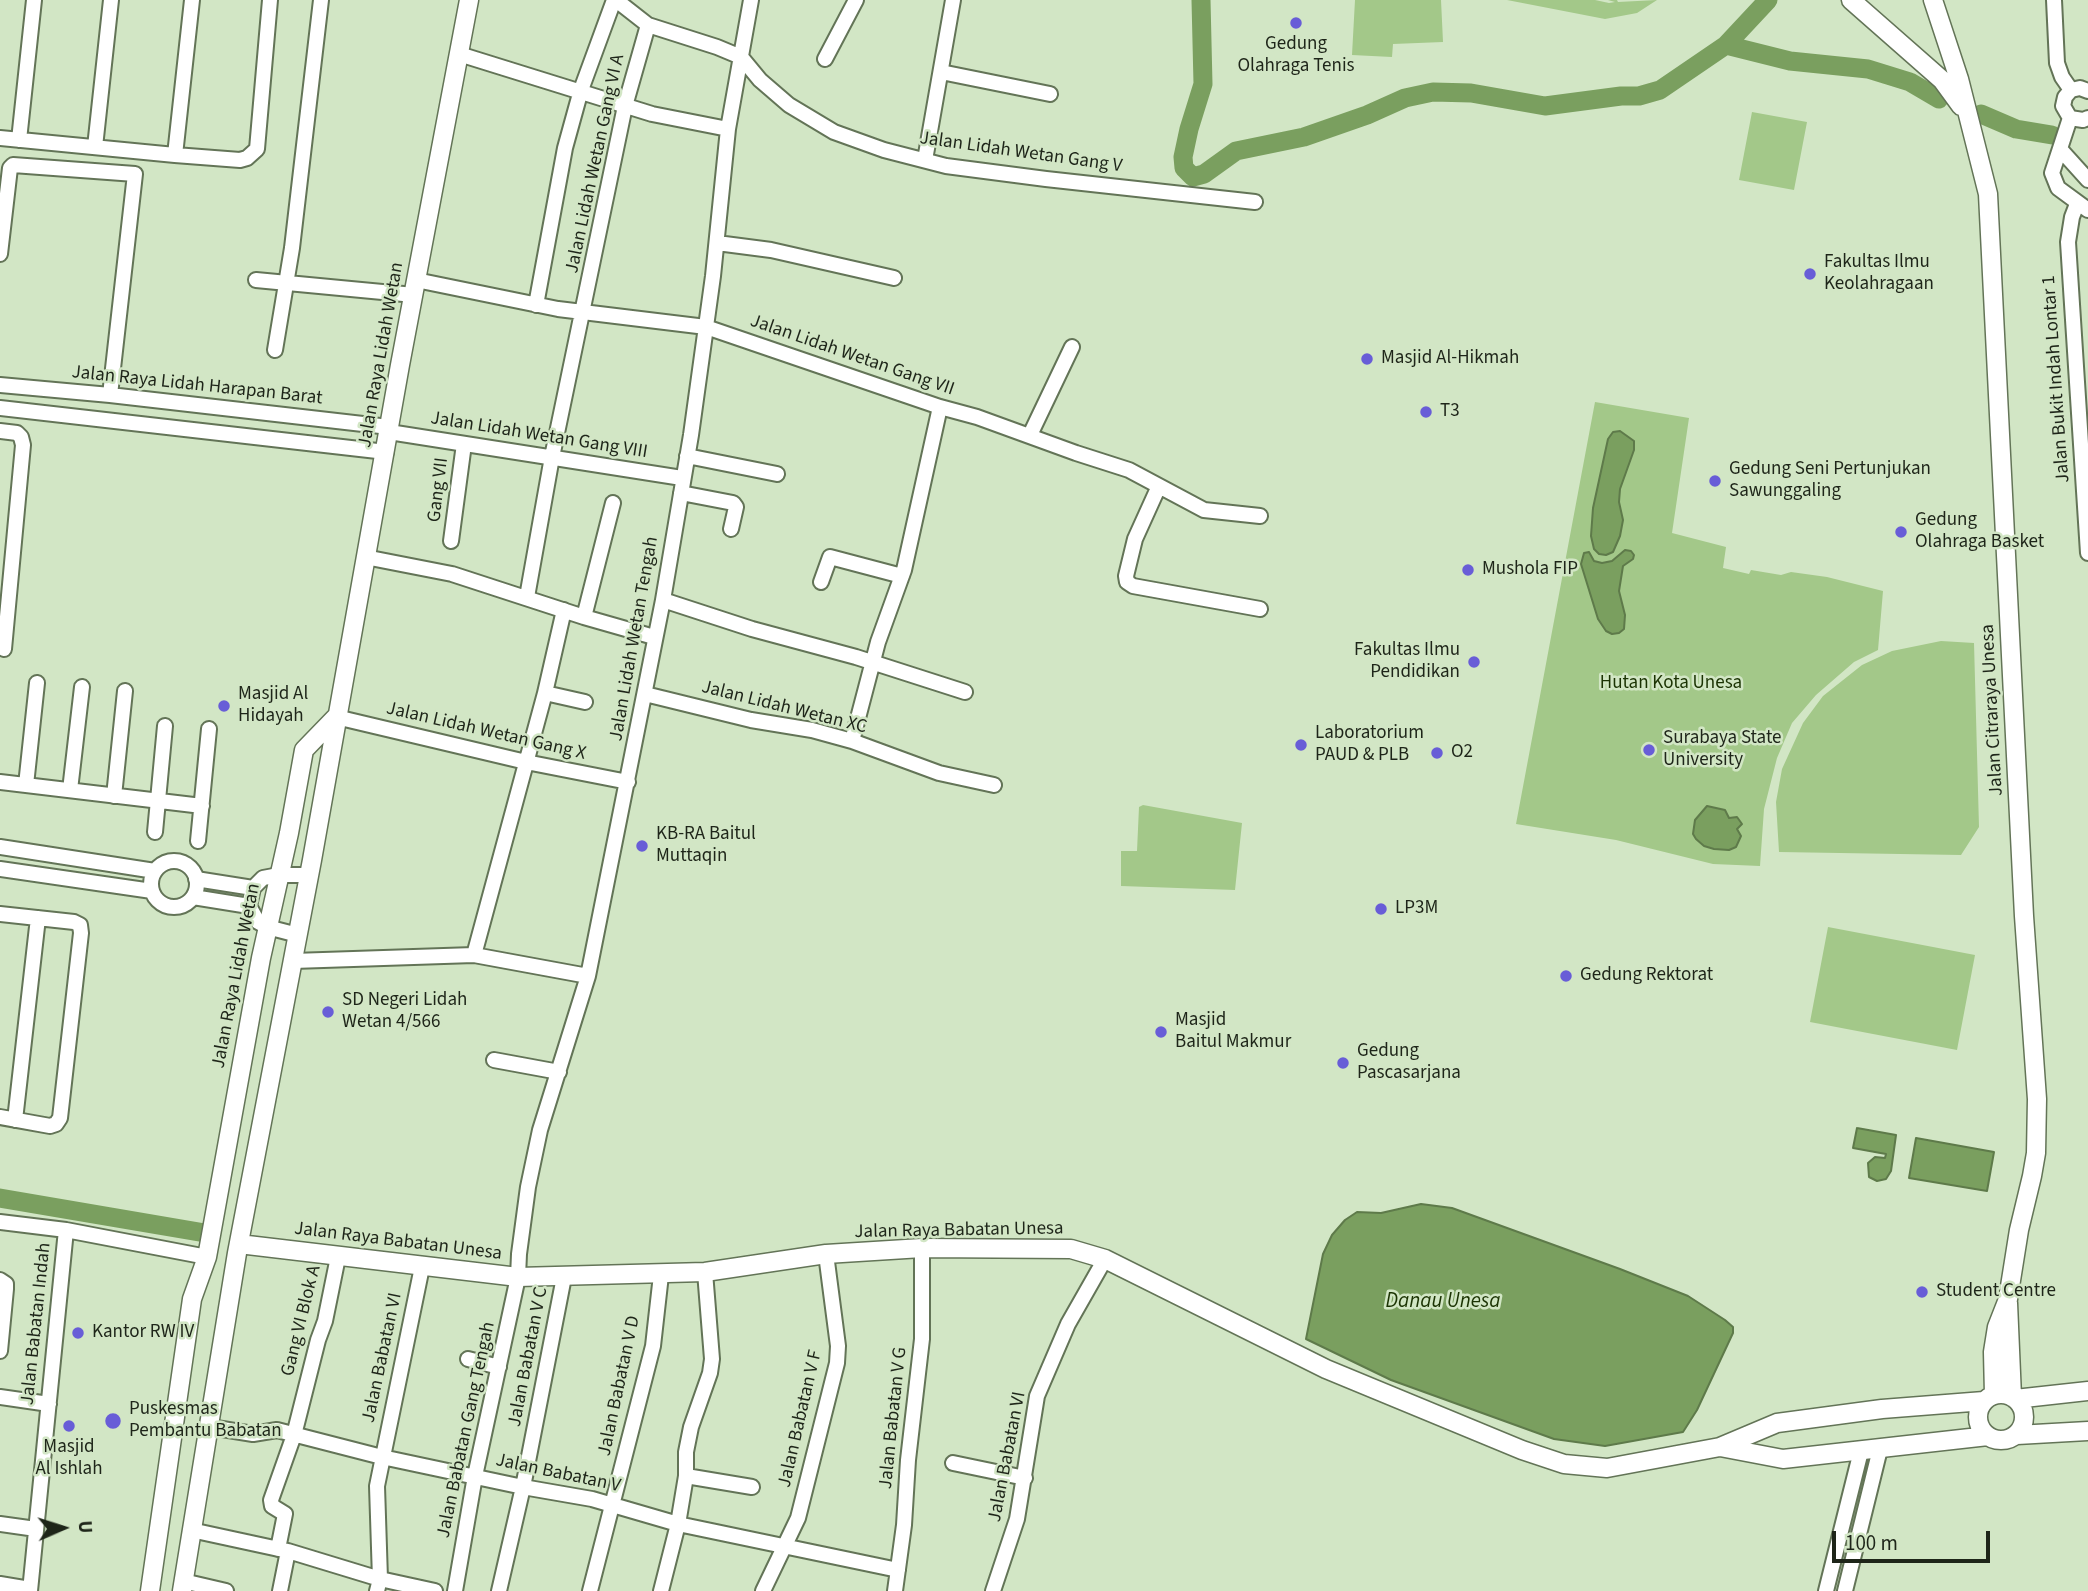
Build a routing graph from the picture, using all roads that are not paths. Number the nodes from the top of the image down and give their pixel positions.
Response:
1 (34, 0) edge
2 (111, 0) edge
3 (191, 0) edge
4 (270, 0) edge
5 (321, 0) edge
6 (469, 0) edge
7 (751, 0) edge
8 (856, 0) edge
9 (953, 0) edge
10 (1851, 0) edge
11 (1933, 0) edge
12 (2054, 0) edge
13 (618, 1) edge
14 (648, 25) junction
15 (1948, 41) junction
16 (459, 54) junction
17 (741, 57) junction
18 (825, 59) dead end
19 (1921, 62) junction
20 (941, 72) junction
21 (581, 90) junction
22 (2071, 90) junction
23 (2088, 91) edge
24 (1049, 94) dead end
25 (625, 106) junction
26 (1969, 118) junction
27 (2070, 118) junction
28 (2088, 118) edge
29 (728, 129) junction
30 (0, 138) edge
31 (19, 140) junction
32 (95, 147) junction
33 (2060, 149) junction
34 (175, 155) junction
35 (925, 160) junction
36 (2088, 180) edge
37 (1255, 202) dead end
38 (2082, 207) edge
39 (717, 243) junction
40 (0, 254) edge
41 (894, 278) dead end
42 (257, 280) dead end
43 (286, 284) junction
44 (415, 288) junction
45 (536, 305) junction
46 (584, 311) junction
47 (706, 327) junction
48 (1072, 347) dead end
49 (275, 350) dead end
50 (0, 385) edge
51 (110, 395) junction
52 (159, 400) junction
53 (180, 403) junction
54 (940, 407) junction
55 (0, 408) edge
56 (354, 423) junction
57 (157, 425) junction
58 (177, 428) junction
59 (389, 430) junction
60 (0, 431) edge
61 (1030, 435) junction
62 (464, 444) junction
63 (351, 447) junction
64 (386, 452) junction
65 (687, 456) junction
66 (552, 457) junction
67 (777, 474) dead end
68 (682, 486) junction
69 (1159, 486) junction
70 (613, 503) dead end
71 (1260, 516) dead end
72 (731, 529) dead end
73 (452, 541) dead end
74 (2088, 553) edge
75 (365, 557) junction
76 (902, 576) junction
77 (821, 582) dead end
78 (4, 586) edge
79 (527, 597) junction
80 (663, 600) junction
81 (1260, 609) dead end
82 (564, 610) junction
83 (584, 617) junction
84 (654, 637) junction
85 (4, 649) dead end
86 (873, 663) junction
87 (37, 683) dead end
88 (82, 687) dead end
89 (125, 691) dead end
90 (965, 692) dead end
91 (545, 693) junction
92 (645, 694) junction
93 (585, 702) dead end
94 (336, 717) junction
95 (165, 726) dead end
96 (209, 729) dead end
97 (852, 741) junction
98 (526, 762) junction
99 (0, 782) edge
100 (628, 782) junction
101 (26, 785) junction
102 (995, 785) dead end
103 (70, 790) junction
104 (114, 796) junction
105 (158, 801) junction
106 (202, 806) junction
107 (155, 832) dead end
108 (198, 841) dead end
109 (0, 847) edge
110 (0, 869) edge
111 (155, 871) junction
112 (279, 875) junction
113 (310, 875) junction
114 (196, 879) junction
115 (253, 888) junction
116 (152, 891) junction
117 (193, 897) junction
118 (249, 906) junction
119 (0, 914) edge
120 (38, 918) junction
121 (267, 927) junction
122 (298, 935) junction
123 (474, 955) junction
124 (293, 961) junction
125 (588, 976) junction
126 (494, 1060) dead end
127 (559, 1072) junction
128 (7, 1119) edge
129 (0, 1222) edge
130 (66, 1230) junction
131 (922, 1248) junction
132 (238, 1249) junction
133 (827, 1254) junction
134 (207, 1257) junction
135 (338, 1257) junction
136 (1105, 1259) junction
137 (422, 1267) junction
138 (705, 1272) junction
139 (661, 1275) junction
140 (564, 1277) junction
141 (518, 1278) junction
142 (0, 1280) edge
143 (0, 1351) edge
144 (468, 1359) dead end
145 (499, 1367) junction
146 (2088, 1391) edge
147 (0, 1396) edge
148 (1996, 1399) junction
149 (48, 1404) junction
150 (1777, 1423) junction
151 (210, 1427) junction
152 (2088, 1432) edge
153 (2017, 1434) junction
154 (294, 1435) junction
155 (1981, 1437) junction
156 (1720, 1447) junction
157 (1880, 1449) junction
158 (1861, 1451) junction
159 (382, 1457) junction
160 (1783, 1459) junction
161 (953, 1463) dead end
162 (475, 1476) junction
163 (686, 1476) junction
164 (1025, 1478) junction
165 (523, 1487) junction
166 (752, 1487) dead end
167 (614, 1505) junction
168 (0, 1524) edge
169 (678, 1524) junction
170 (36, 1529) junction
171 (191, 1530) junction
172 (785, 1548) junction
173 (283, 1550) junction
174 (898, 1570) junction
175 (0, 1584) edge
176 (379, 1585) edge
177 (183, 1586) edge
178 (30, 1590) edge
179 (150, 1591) edge
180 (226, 1591) edge
181 (279, 1591) edge
182 (435, 1591) edge
183 (455, 1591) edge
184 (499, 1591) edge
185 (590, 1591) edge
186 (661, 1591) edge
187 (763, 1591) edge
188 (895, 1591) edge
189 (993, 1591) edge
190 (1826, 1591) edge
191 (1845, 1591) edge

1 - 31 street
2 - 32 street
3 - 34 street
4 - 34 street
5 - 43 street
6 - 16 main road, Jalan Raya Lidah Wetan
7 - 17 street, Jalan Lidah Wetan Tengah
8 - 18 street
9 - 20 street
10 - 19 main road
11 - 15 main road, Jalan Citraraya Unesa
12 - 22 street
13 - 14 street, Jalan Lidah Wetan Gang V
13 - 21 street
14 - 17 street, Jalan Lidah Wetan Gang V
14 - 25 street, Jalan Lidah Wetan Gang VI A
15 - 19 main road
15 - 26 main road, Jalan Citraraya Unesa
16 - 21 street
16 - 44 main road, Jalan Raya Lidah Wetan
17 - 29 street, Jalan Lidah Wetan Tengah
17 - 35 street, Jalan Lidah Wetan Gang V
19 - 26 main road
20 - 24 street
20 - 35 street
21 - 25 street
21 - 45 street
22 - 23 street
22 - 27 street
25 - 29 street
25 - 46 street, Jalan Lidah Wetan Gang VI A
26 - 148 main road, Jalan Citraraya Unesa
27 - 28 street
27 - 33 street
29 - 39 street, Jalan Lidah Wetan Tengah
30 - 31 street
31 - 32 street
32 - 34 street
33 - 36 street
33 - 38 street
35 - 37 street, Jalan Lidah Wetan Gang V
38 - 74 street, Jalan Bukit Indah Lontar 1
39 - 41 street
39 - 47 street, Jalan Lidah Wetan Tengah
40 - 51 street
42 - 43 street, Jalan Lidah Wetan Gang VII
43 - 44 street, Jalan Lidah Wetan Gang VII
43 - 49 street
44 - 45 street, Jalan Lidah Wetan Gang VII
44 - 59 main road, Jalan Raya Lidah Wetan
45 - 46 street, Jalan Lidah Wetan Gang VII
46 - 47 street, Jalan Lidah Wetan Gang VII
46 - 66 street, Jalan Lidah Wetan Gang VI A
47 - 54 street, Jalan Lidah Wetan Gang VII
47 - 65 street, Jalan Lidah Wetan Tengah
48 - 61 street
50 - 51 street, Jalan Raya Lidah Harapan Barat
51 - 52 street, Jalan Raya Lidah Harapan Barat
52 - 53 street, Jalan Raya Lidah Harapan Barat
52 - 57 street
53 - 56 street, Jalan Raya Lidah Harapan Barat
53 - 58 street
54 - 61 street, Jalan Lidah Wetan Gang VII
54 - 76 street
55 - 57 street
56 - 59 street, Jalan Raya Lidah Harapan Barat
56 - 63 street
57 - 58 street
58 - 63 street
59 - 62 street, Jalan Lidah Wetan Gang VIII
59 - 64 main road, Jalan Raya Lidah Wetan
60 - 78 street
61 - 69 street, Jalan Lidah Wetan Gang VII
62 - 66 street, Jalan Lidah Wetan Gang VIII
62 - 73 street, Gang VII
63 - 64 street
64 - 75 main road, Jalan Raya Lidah Wetan
65 - 67 street
65 - 68 street, Jalan Lidah Wetan Tengah
66 - 68 street, Jalan Lidah Wetan Gang VIII
66 - 79 street, Jalan Lidah Wetan Gang VI A
68 - 72 street, Jalan Lidah Wetan Gang VIII
68 - 80 street, Jalan Lidah Wetan Tengah
69 - 71 street, Jalan Lidah Wetan Gang VII
69 - 81 street
70 - 83 street
75 - 79 street
75 - 94 main road, Jalan Raya Lidah Wetan
76 - 77 street
76 - 86 street
78 - 85 street
79 - 82 street
80 - 84 street, Jalan Lidah Wetan Tengah
80 - 86 street
82 - 83 street
82 - 91 street
83 - 84 street
84 - 92 street, Jalan Lidah Wetan Tengah
86 - 90 street
86 - 97 street
87 - 101 street
88 - 103 street
89 - 104 street
91 - 93 street
91 - 98 street
92 - 97 street, Jalan Lidah Wetan XC
92 - 100 street, Jalan Lidah Wetan Tengah
94 - 98 street, Jalan Lidah Wetan Gang X
94 - 112 main road, Jalan Raya Lidah Wetan
94 - 113 main road, Jalan Raya Lidah Wetan
95 - 105 street
96 - 106 street
97 - 102 street, Jalan Lidah Wetan XC
98 - 100 street, Jalan Lidah Wetan Gang X
98 - 123 street
99 - 101 street
100 - 125 street, Jalan Lidah Wetan Tengah
101 - 103 street
103 - 104 street
104 - 105 street
105 - 106 street
105 - 107 street
106 - 108 street
109 - 111 street
110 - 116 street
111 - 114 street
111 - 116 street
112 - 113 street
112 - 115 street
112 - 121 main road, Jalan Raya Lidah Wetan
113 - 122 main road, Jalan Raya Lidah Wetan
114 - 115 street
114 - 117 street
115 - 118 street
116 - 117 street
117 - 118 street
118 - 121 street
119 - 120 street
120 - 128 street
120 - 128 street
121 - 122 street
121 - 134 main road, Jalan Raya Lidah Wetan
122 - 124 main road, Jalan Raya Lidah Wetan
123 - 124 street
123 - 125 street
124 - 132 main road, Jalan Raya Lidah Wetan
125 - 127 street, Jalan Lidah Wetan Tengah
126 - 127 street
127 - 141 street, Jalan Lidah Wetan Tengah
129 - 130 street, Jalan Babatan Indah
130 - 134 street, Jalan Babatan Indah
130 - 149 street, Jalan Babatan Indah
131 - 133 main road, Jalan Raya Babatan Unesa
131 - 136 main road, Jalan Raya Babatan Unesa
131 - 174 street, Jalan Babatan V G
132 - 134 main road, Jalan Raya Babatan Unesa
132 - 135 main road, Jalan Raya Babatan Unesa
132 - 151 main road, Jalan Raya Lidah Wetan
133 - 138 main road, Jalan Raya Babatan Unesa
133 - 172 street, Jalan Babatan V F
134 - 179 main road, Jalan Raya Lidah Wetan
135 - 137 main road, Jalan Raya Babatan Unesa
135 - 154 street, Gang VI Blok A
136 - 156 main road, Jalan Raya Babatan Unesa
136 - 164 street, Jalan Babatan VI
137 - 141 main road, Jalan Raya Babatan Unesa
137 - 159 street, Jalan Babatan VI
138 - 139 main road, Jalan Raya Babatan Unesa
138 - 163 street
139 - 140 main road, Jalan Raya Babatan Unesa
139 - 167 street, Jalan Babatan V D
140 - 141 main road, Jalan Raya Babatan Unesa
140 - 165 street, Jalan Babatan V C
141 - 145 street, Jalan Babatan Gang Tengah
142 - 143 street
144 - 145 street
145 - 162 street, Jalan Babatan Gang Tengah
146 - 148 main road
147 - 149 street
148 - 150 main road
148 - 153 main road
148 - 155 main road
149 - 170 street, Jalan Babatan Indah
150 - 156 main road
150 - 160 main road
151 - 154 street, Jalan Babatan V
151 - 171 main road, Jalan Raya Lidah Wetan
152 - 153 main road
153 - 155 main road
154 - 159 street, Jalan Babatan V
154 - 173 street, Gang VI Blok A
155 - 157 main road
156 - 160 main road
157 - 158 main road
157 - 191 street
158 - 160 main road
158 - 190 street
159 - 162 street, Jalan Babatan V
159 - 176 street, Jalan Babatan VI
161 - 164 street
162 - 165 street, Jalan Babatan V
162 - 183 street, Jalan Babatan Gang Tengah
163 - 166 street
163 - 169 street
164 - 189 street, Jalan Babatan VI
165 - 167 street, Jalan Babatan V
165 - 184 street, Jalan Babatan V C
167 - 169 street, Jalan Babatan V
167 - 185 street, Jalan Babatan V D
168 - 170 street
169 - 172 street, Jalan Babatan V
169 - 186 street
170 - 178 street, Jalan Babatan Indah
171 - 173 street
171 - 177 main road, Jalan Raya Lidah Wetan
172 - 174 street, Jalan Babatan V
172 - 187 street, Jalan Babatan V F
173 - 176 street
173 - 181 street
174 - 188 street, Jalan Babatan V G
175 - 178 street
176 - 182 street
177 - 180 street

